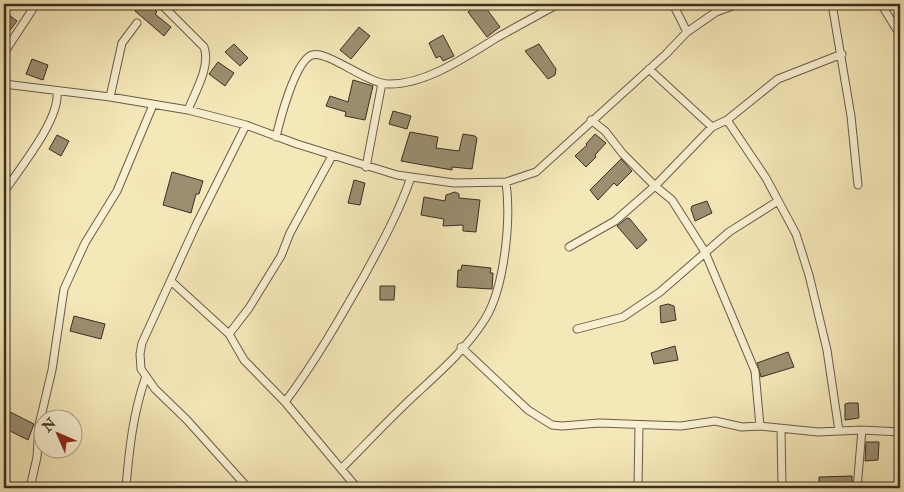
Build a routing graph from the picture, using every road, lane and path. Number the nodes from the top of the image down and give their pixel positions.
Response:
1 (36, 4) edge
2 (161, 4) edge
3 (558, 4) edge
4 (673, 4) edge
5 (738, 4) edge
6 (832, 4) edge
7 (881, 4) edge
8 (137, 23) dead end
9 (687, 32) junction
10 (900, 35) edge
11 (4, 53) edge
12 (842, 54) junction
13 (649, 69) junction
14 (382, 83) junction
15 (4, 84) edge
16 (57, 92) junction
17 (110, 97) junction
18 (153, 105) junction
19 (188, 110) junction
20 (591, 120) junction
21 (727, 120) junction
22 (246, 125) junction
23 (712, 127) junction
24 (276, 137) junction
25 (332, 156) junction
26 (366, 167) junction
27 (411, 176) junction
28 (506, 182) junction
29 (858, 185) dead end
30 (654, 186) junction
31 (4, 192) edge
32 (778, 201) junction
33 (569, 248) dead end
34 (705, 252) junction
35 (172, 282) junction
36 (577, 329) dead end
37 (229, 334) junction
38 (461, 347) junction
39 (146, 376) junction
40 (285, 402) junction
41 (639, 426) junction
42 (760, 426) junction
43 (781, 429) junction
44 (862, 430) junction
45 (839, 431) junction
46 (900, 432) edge
47 (341, 469) junction
48 (30, 488) edge
49 (126, 488) edge
50 (248, 488) edge
51 (357, 488) edge
52 (638, 488) edge
53 (782, 488) edge
54 (857, 488) edge

1 - 11 street
2 - 19 street
3 - 14 street
4 - 9 street
5 - 9 street
6 - 12 street
7 - 10 street
8 - 17 street
9 - 13 street
12 - 21 street
12 - 29 street
13 - 20 street
13 - 23 street
14 - 24 street
14 - 26 street
15 - 16 street
16 - 17 street
16 - 31 street
17 - 18 street
18 - 19 street
18 - 48 street
19 - 22 street
20 - 28 street
20 - 30 street
21 - 23 street
21 - 32 street
22 - 24 street
22 - 35 street
23 - 30 street
24 - 25 street
25 - 26 street
25 - 37 street
26 - 27 street
27 - 28 street
27 - 40 street
28 - 38 street
30 - 33 street
30 - 34 street
32 - 34 street
32 - 45 street
34 - 36 street
34 - 42 street
35 - 37 street
35 - 39 street
37 - 40 street
38 - 41 street
38 - 47 street
39 - 49 street
39 - 50 street
40 - 47 street
41 - 42 street
41 - 52 street
42 - 43 street
43 - 45 street
43 - 53 street
44 - 45 street
44 - 46 street
44 - 54 street
47 - 51 street

